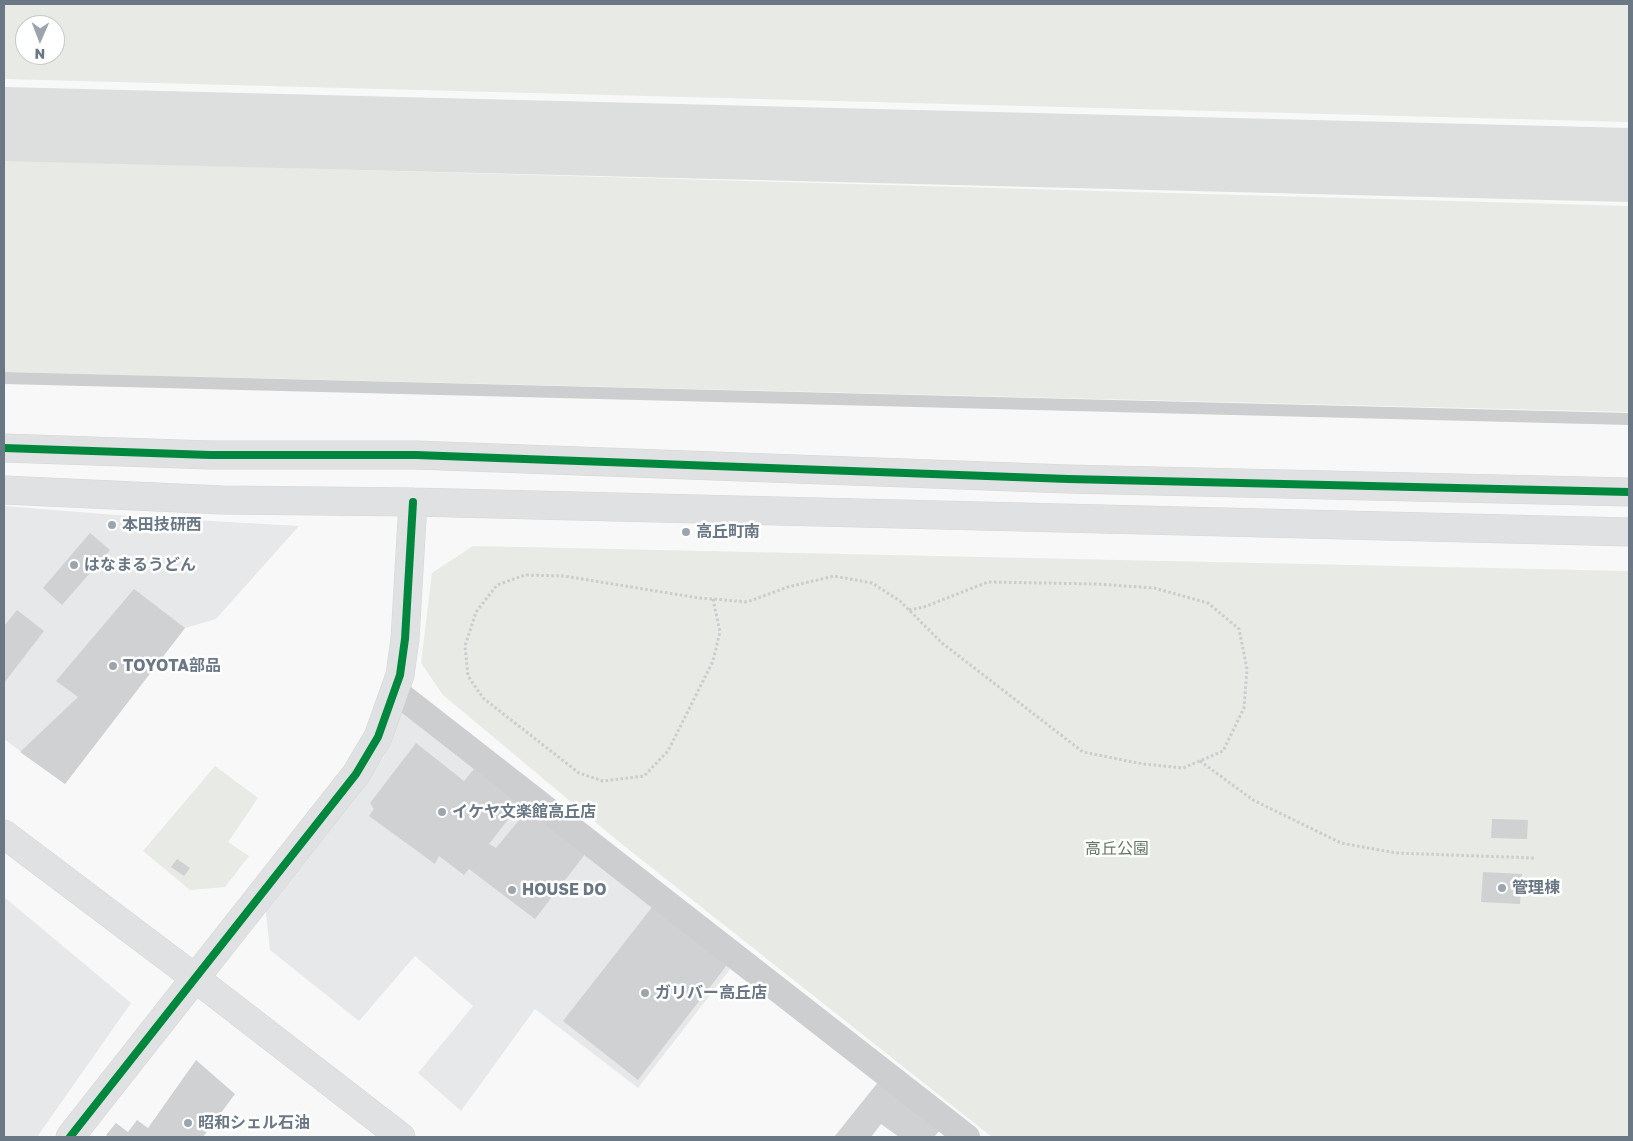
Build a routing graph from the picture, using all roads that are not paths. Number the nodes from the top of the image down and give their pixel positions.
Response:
1 (4, 378) edge
2 (1629, 419) edge
3 (4, 448) edge
4 (4, 490) edge
5 (1629, 492) edge
6 (413, 502) junction
7 (1629, 532) edge
8 (395, 692) junction
9 (4, 834) edge
10 (195, 978) junction
11 (70, 1137) edge
12 (401, 1137) edge
13 (967, 1137) edge

1 - 2 lane
3 - 5 street
4 - 6 street
6 - 7 street
6 - 8 street
8 - 10 street
8 - 13 street
9 - 10 street
10 - 11 street
10 - 12 street

